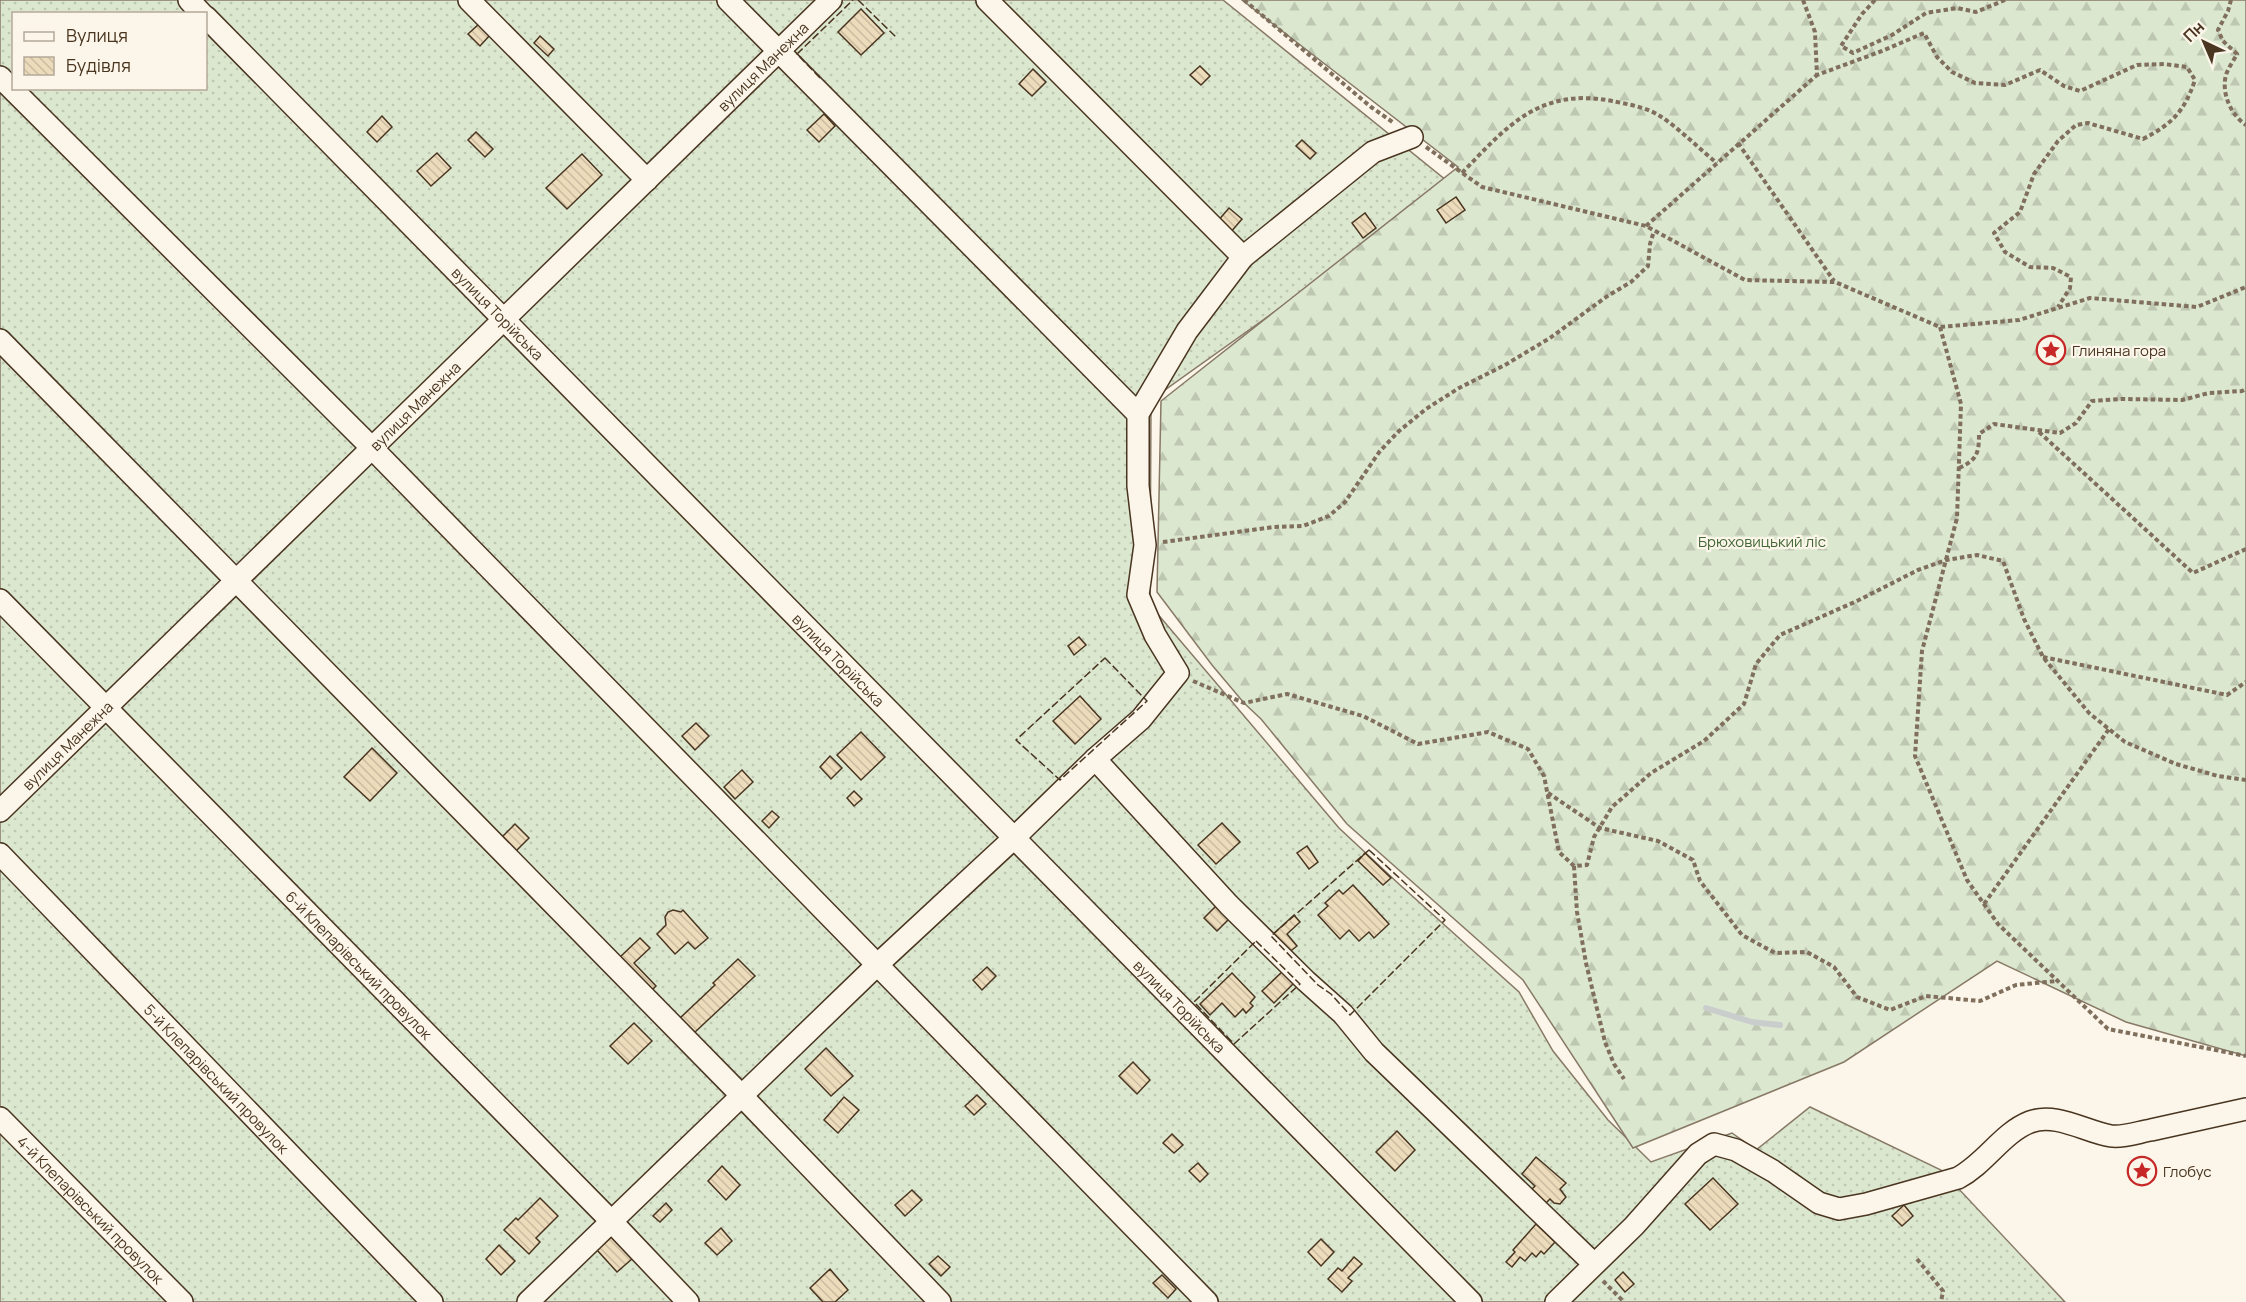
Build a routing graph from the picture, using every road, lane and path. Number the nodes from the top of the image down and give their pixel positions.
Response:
1 (189, 0) edge
2 (469, 0) edge
3 (728, 0) edge
4 (831, 0) edge
5 (987, 0) edge
6 (1244, 0) edge
7 (1803, 0) edge
8 (1875, 0) edge
9 (2005, 0) edge
10 (2230, 0) edge
11 (200, 12) edge
12 (207, 18) edge
13 (779, 51) junction
14 (1817, 75) junction
15 (0, 77) edge
16 (12, 89) edge
17 (13, 90) edge
18 (2246, 125) edge
19 (1412, 137) junction
20 (1738, 143) junction
21 (1717, 164) junction
22 (1462, 173) junction
23 (647, 180) junction
24 (1646, 226) junction
25 (1654, 231) junction
26 (1243, 257) junction
27 (1835, 282) junction
28 (2246, 287) edge
29 (2057, 308) junction
30 (504, 320) junction
31 (1940, 327) junction
32 (0, 340) edge
33 (2246, 389) edge
34 (1138, 414) junction
35 (2039, 432) junction
36 (372, 448) junction
37 (1959, 468) junction
38 (1145, 545) junction
39 (2246, 549) edge
40 (1946, 560) junction
41 (237, 580) junction
42 (0, 600) edge
43 (2043, 657) junction
44 (1178, 673) junction
45 (2246, 682) edge
46 (106, 708) junction
47 (2109, 729) junction
48 (1095, 759) junction
49 (2246, 780) edge
50 (1548, 793) junction
51 (0, 811) edge
52 (1600, 828) junction
53 (1014, 838) junction
54 (0, 854) edge
55 (1574, 866) junction
56 (1984, 904) junction
57 (877, 965) junction
58 (2057, 981) junction
59 (2246, 1056) edge
60 (1624, 1079) dead end
61 (742, 1096) junction
62 (2246, 1109) edge
63 (0, 1118) edge
64 (612, 1222) junction
65 (1917, 1260) dead end
66 (1592, 1266) junction
67 (182, 1302) edge
68 (432, 1302) edge
69 (528, 1302) edge
70 (688, 1302) edge
71 (940, 1302) edge
72 (1207, 1302) edge
73 (1471, 1302) edge
74 (1556, 1302) edge
75 (1624, 1302) edge
76 (1941, 1302) edge

1 - 11 street
2 - 23 street
3 - 13 street
4 - 13 street, вулиця Манежна
5 - 26 street
6 - 19 path
7 - 14 path
8 - 9 path
10 - 18 path
12 - 30 street, вулиця Торійська
13 - 23 street, вулиця Манежна
13 - 34 street
14 - 20 path
14 - 29 path
15 - 16 street
17 - 36 street
19 - 22 path
19 - 26 street
20 - 21 path
20 - 27 path
21 - 22 path
21 - 24 path
22 - 24 path
23 - 30 street, вулиця Манежна
24 - 25 path
25 - 27 path
25 - 38 path
26 - 34 street
27 - 31 path
28 - 29 path
29 - 31 path
30 - 36 street, вулиця Манежна
30 - 53 street, вулиця Торійська
31 - 37 path
32 - 41 street
33 - 35 path
34 - 38 street
35 - 37 path
35 - 39 path
36 - 41 street, вулиця Манежна
36 - 57 street
37 - 40 path
38 - 44 street
40 - 43 path
40 - 52 path
40 - 56 path
41 - 46 street, вулиця Манежна
41 - 61 street
42 - 46 street, 6-й Клепарівський провулок
43 - 45 path
43 - 47 path
44 - 48 street
44 - 50 path
46 - 51 street, вулиця Манежна
46 - 64 street, 6-й Клепарівський провулок
47 - 49 path
47 - 56 path
48 - 53 street
48 - 66 street
50 - 52 path
50 - 55 path
52 - 55 path
52 - 58 path
53 - 57 street
53 - 73 street, вулиця Торійська
54 - 68 street, 5-й Клепарівський провулок
55 - 60 path
56 - 58 path
57 - 61 street
57 - 72 street
58 - 59 path
61 - 64 street
61 - 71 street
62 - 66 street
63 - 67 street, 4-й Клепарівський провулок
64 - 69 street
64 - 70 street, 6-й Клепарівський провулок
65 - 76 path
66 - 74 street
66 - 75 path

